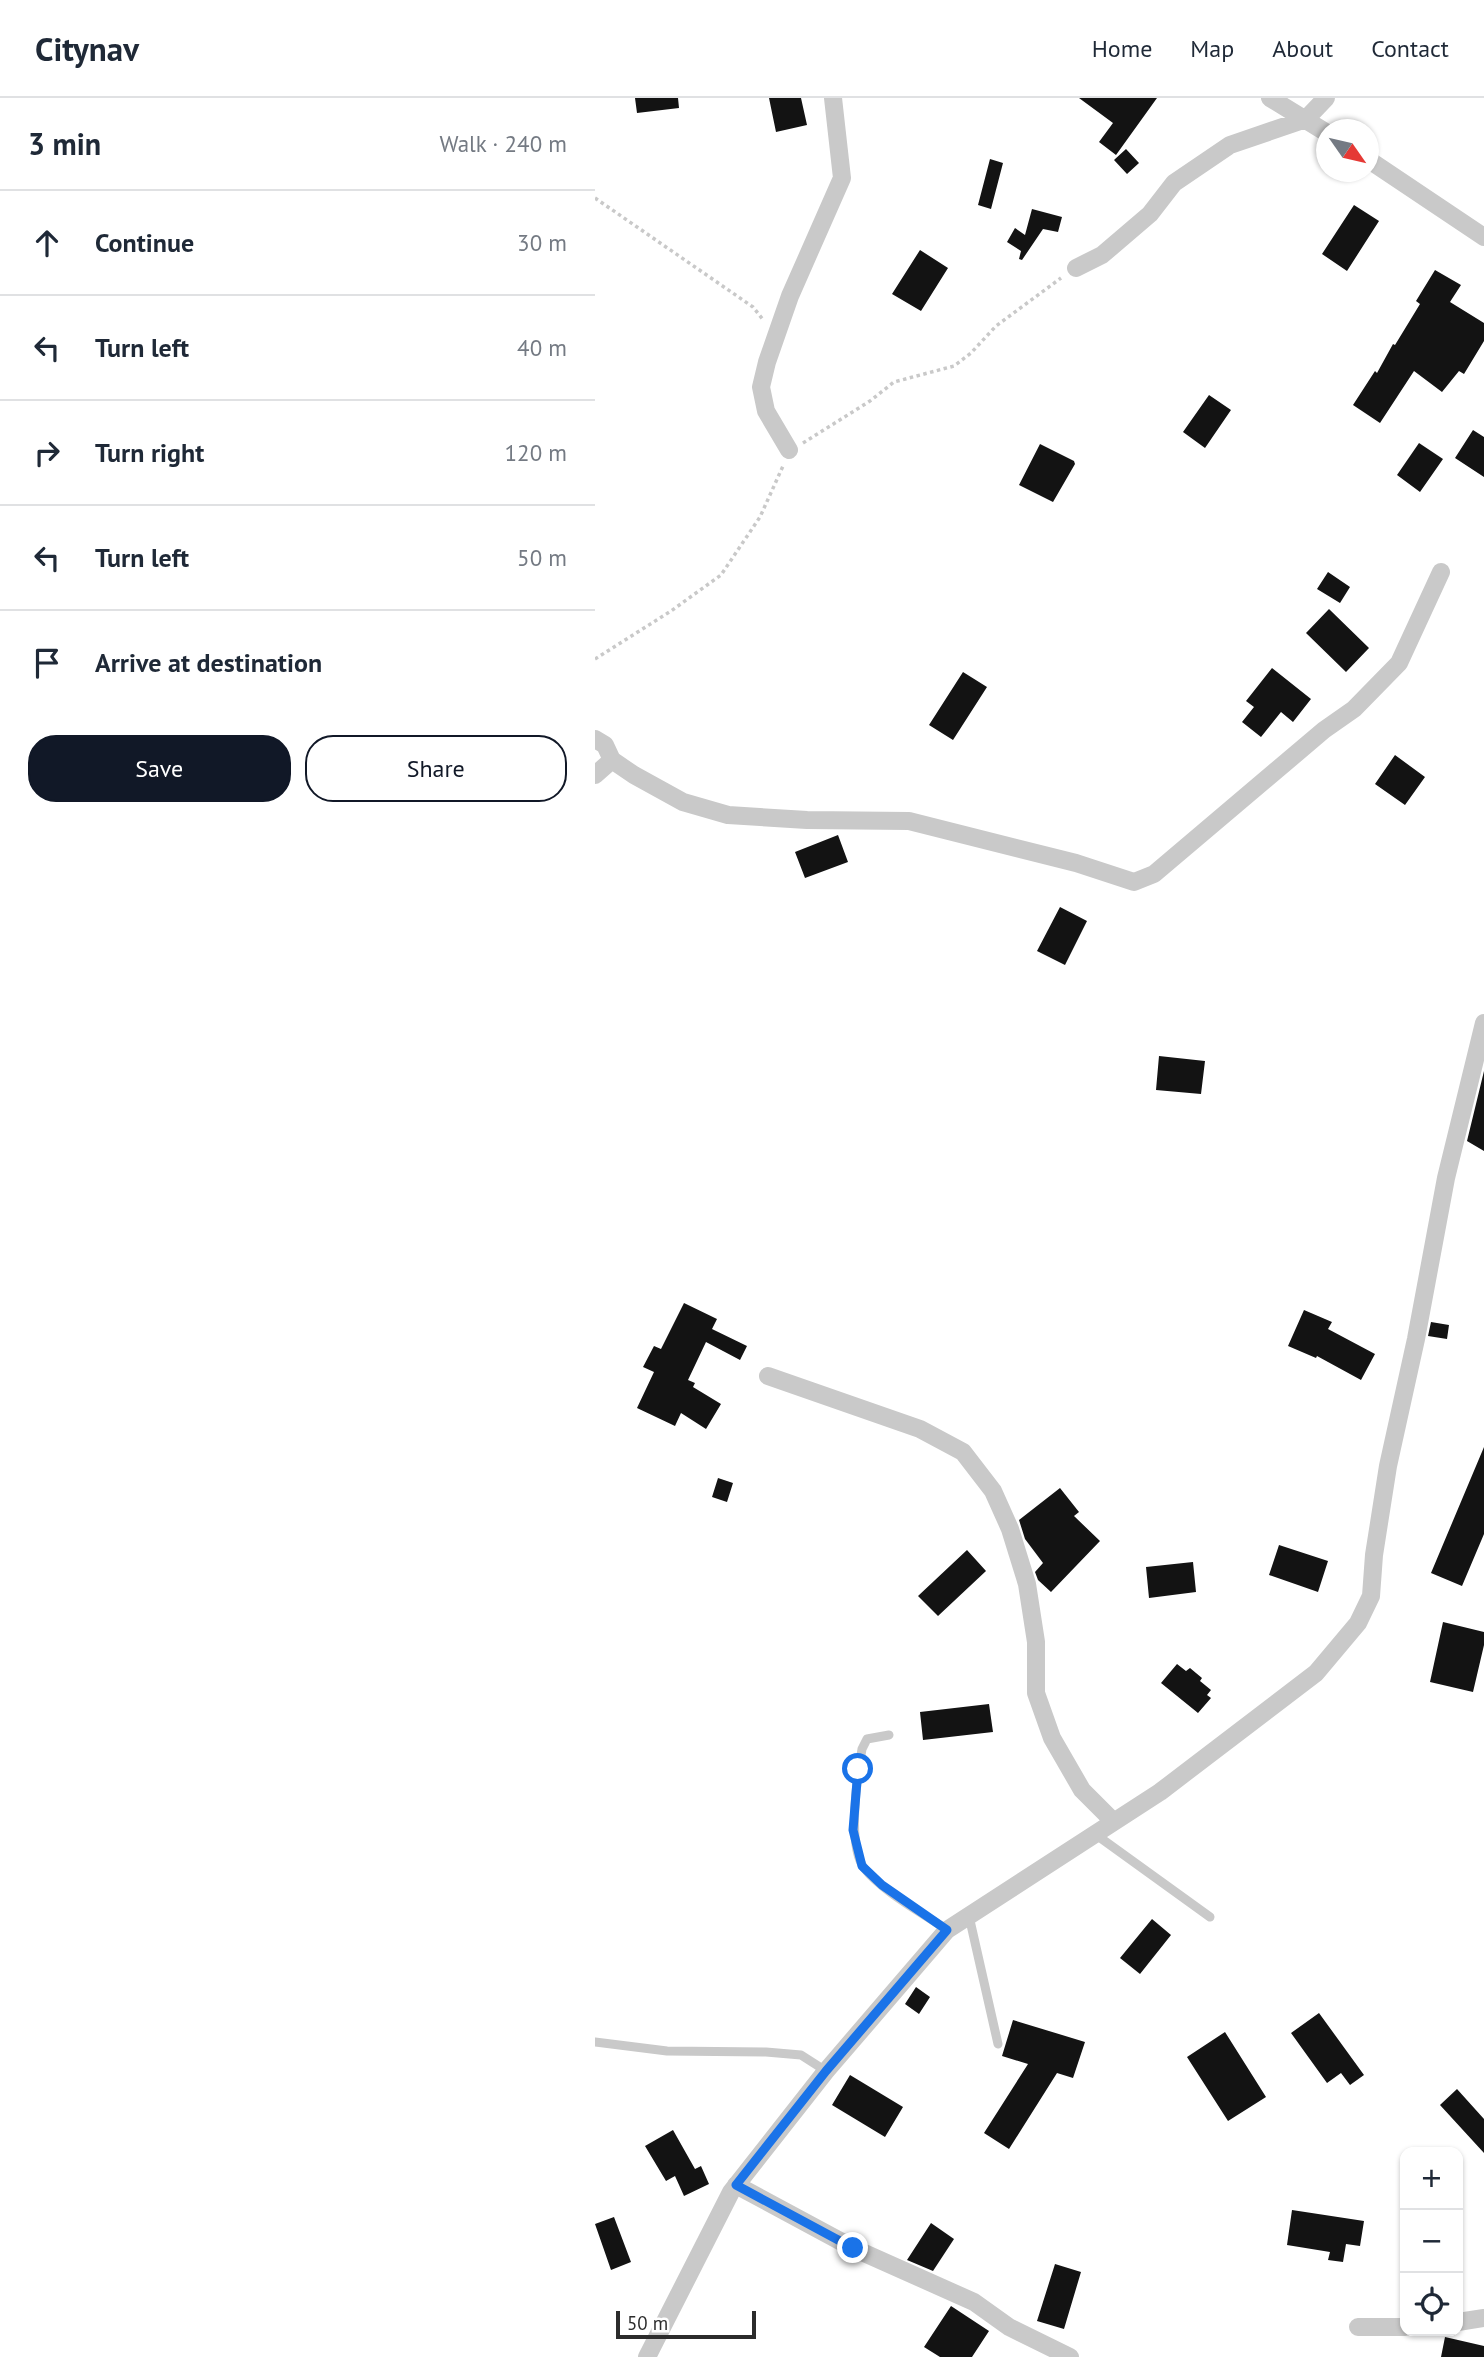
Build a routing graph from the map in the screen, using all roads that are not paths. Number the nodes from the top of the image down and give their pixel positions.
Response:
1 (833, 98) edge
2 (1270, 98) edge
3 (1326, 98) edge
4 (1306, 119) junction
5 (1316, 126) edge
6 (1379, 167) edge
7 (1484, 237) edge
8 (1076, 268) road end
9 (789, 450) road end
10 (1441, 572) dead end
11 (595, 739) edge
12 (612, 760) junction
13 (595, 775) edge
14 (1484, 1023) edge
15 (768, 1376) dead end
16 (889, 1735) dead end
17 (1113, 1821) junction
18 (1093, 1833) junction
19 (969, 1916) junction
20 (1210, 1917) dead end
21 (947, 1930) junction
22 (595, 2042) edge
23 (998, 2044) dead end
24 (826, 2071) junction
25 (736, 2185) junction
26 (1484, 2318) edge
27 (1463, 2321) edge
28 (1358, 2327) dead end
29 (1400, 2327) edge
30 (647, 2357) edge
31 (1070, 2357) edge

1 - 9 street
2 - 4 street
3 - 4 street
4 - 5 street
4 - 8 street
6 - 7 street
10 - 12 street
11 - 12 street
12 - 13 street
14 - 17 street
15 - 17 street
16 - 21 lane
17 - 18 street
18 - 19 street
18 - 20 lane
19 - 21 street
19 - 23 lane
21 - 24 street
22 - 24 lane
24 - 25 street
25 - 30 street
25 - 31 street
26 - 27 street
28 - 29 street

